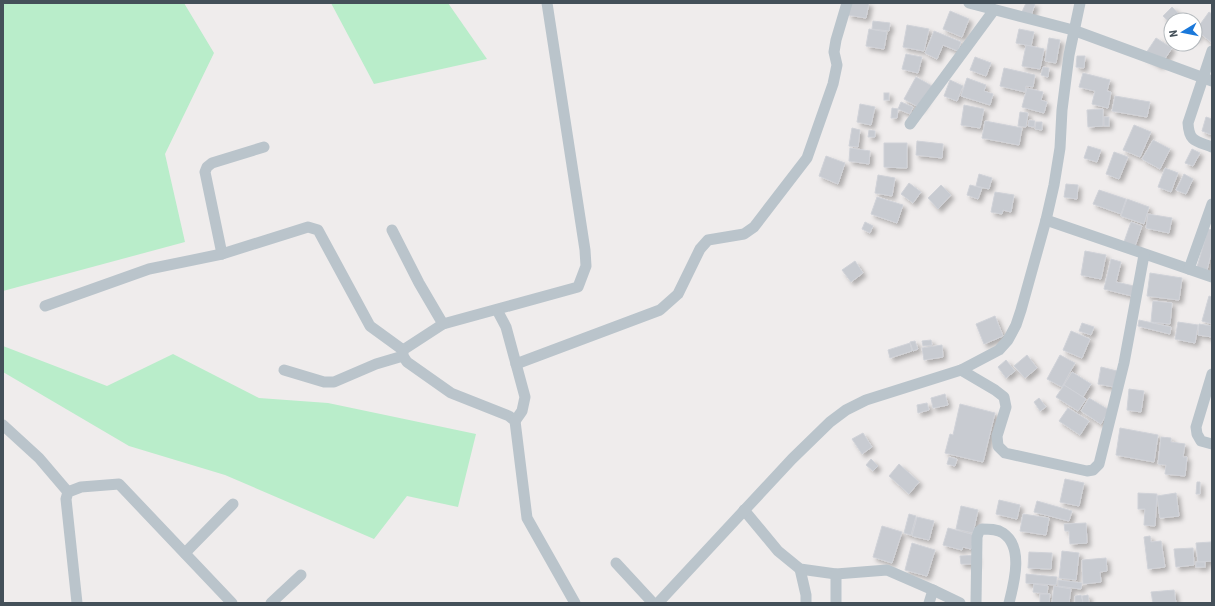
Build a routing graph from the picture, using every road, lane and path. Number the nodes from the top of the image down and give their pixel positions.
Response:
1 (547, 3) edge
2 (847, 3) edge
3 (969, 3) edge
4 (1080, 3) edge
5 (994, 10) junction
6 (1073, 30) junction
7 (1212, 51) edge
8 (1208, 80) edge
9 (910, 124) dead end
10 (264, 147) dead end
11 (1212, 147) edge
12 (1212, 204) edge
13 (1046, 220) junction
14 (392, 230) dead end
15 (222, 254) junction
16 (1144, 254) junction
17 (1189, 270) junction
18 (1212, 277) edge
19 (45, 306) dead end
20 (497, 310) junction
21 (443, 324) junction
22 (403, 353) junction
23 (516, 364) junction
24 (284, 370) dead end
25 (961, 370) junction
26 (1212, 374) edge
27 (515, 421) junction
28 (3, 425) edge
29 (1212, 444) edge
30 (68, 492) junction
31 (233, 504) dead end
32 (744, 510) junction
33 (184, 553) junction
34 (616, 563) dead end
35 (800, 569) junction
36 (836, 574) junction
37 (301, 575) dead end
38 (933, 590) junction
39 (77, 603) edge
40 (232, 603) edge
41 (271, 603) edge
42 (575, 603) edge
43 (653, 603) edge
44 (658, 603) edge
45 (806, 603) edge
46 (836, 603) edge
47 (929, 603) edge
48 (960, 603) edge
49 (976, 603) edge
50 (1009, 603) edge

1 - 20 street
2 - 23 street
3 - 5 street
4 - 6 street
5 - 6 street
5 - 9 street
6 - 8 street
6 - 13 street
7 - 8 street
8 - 11 street
10 - 15 street
12 - 17 street
13 - 16 street
13 - 25 street
14 - 21 street
15 - 19 street
15 - 22 street
16 - 17 street
16 - 25 street
17 - 18 street
20 - 21 street
20 - 23 street
21 - 22 street
22 - 24 street
22 - 27 street
23 - 27 street
25 - 32 street
26 - 29 street
27 - 42 street
28 - 30 street
30 - 33 street
30 - 39 street
31 - 33 street
32 - 35 street
32 - 44 street
33 - 40 street
34 - 43 street
35 - 36 street
35 - 45 street
36 - 38 street
36 - 46 street
37 - 41 street
38 - 47 street
38 - 48 street
49 - 50 street

